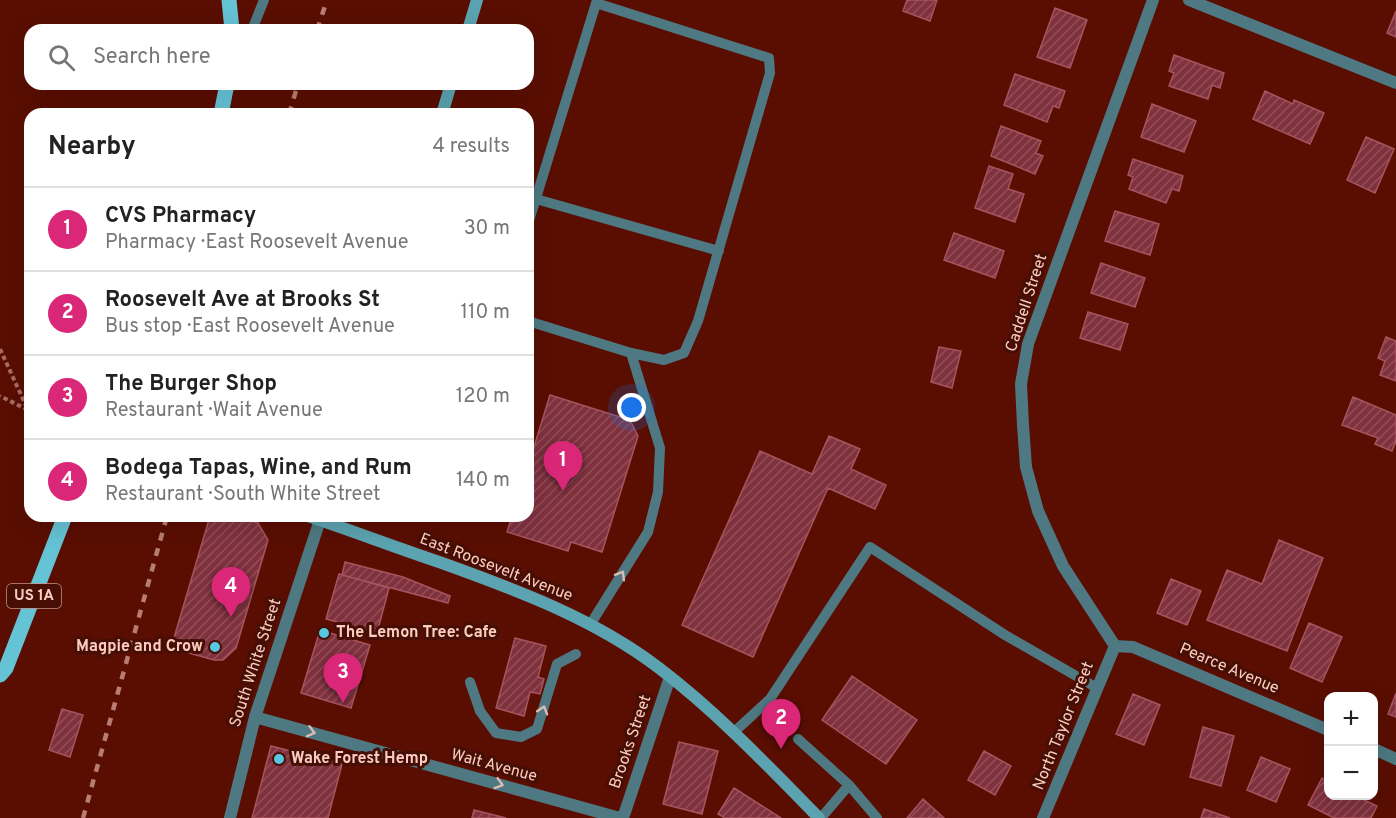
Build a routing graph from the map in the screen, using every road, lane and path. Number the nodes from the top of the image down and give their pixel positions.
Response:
1 (228, 0) edge
2 (264, 0) edge
3 (477, 0) edge
4 (1153, 0) edge
5 (1189, 0) edge
6 (597, 2) edge
7 (231, 24) edge
8 (254, 24) edge
9 (470, 24) edge
10 (1396, 83) edge
11 (228, 90) edge
12 (449, 90) edge
13 (223, 108) edge
14 (444, 108) edge
15 (536, 199) junction
16 (534, 205) edge
17 (718, 251) junction
18 (534, 323) edge
19 (0, 349) edge
20 (631, 353) junction
21 (0, 396) edge
22 (24, 400) edge
23 (24, 408) edge
24 (63, 522) edge
25 (315, 522) edge
26 (331, 522) edge
27 (591, 625) junction
28 (1115, 646) junction
29 (576, 654) dead end
30 (0, 675) edge
31 (670, 677) junction
32 (470, 682) dead end
33 (1097, 688) junction
34 (255, 717) junction
35 (1324, 728) edge
36 (734, 733) junction
37 (798, 739) dead end
38 (1378, 751) edge
39 (1396, 759) edge
40 (849, 785) junction
41 (230, 818) edge
42 (621, 818) edge
43 (820, 818) edge
44 (877, 818) edge
45 (1043, 818) edge

1 - 7 main road
2 - 8 lane
3 - 9 main road
4 - 28 street, Caddell Street
5 - 10 street
6 - 15 lane
6 - 17 lane
11 - 13 main road
12 - 14 main road
15 - 16 lane
15 - 17 lane
17 - 20 lane
18 - 20 lane
19 - 22 path
27 -> 20 lane
21 - 23 path
24 - 30 main road, US 1A
25 - 34 street, South White Street
26 - 27 main road, East Roosevelt Avenue
27 - 31 main road, East Roosevelt Avenue
28 - 33 street, North Taylor Street
28 - 35 street, Pearce Avenue
32 -> 29 lane
31 - 36 main road, East Roosevelt Avenue
31 - 42 street, Brooks Street
33 - 36 lane
33 - 45 street, North Taylor Street
34 - 41 street, South White Street
34 -> 42 street, Wait Avenue
36 - 43 main road, East Roosevelt Avenue
37 - 40 lane
38 - 39 street
40 - 43 lane
40 - 44 lane

